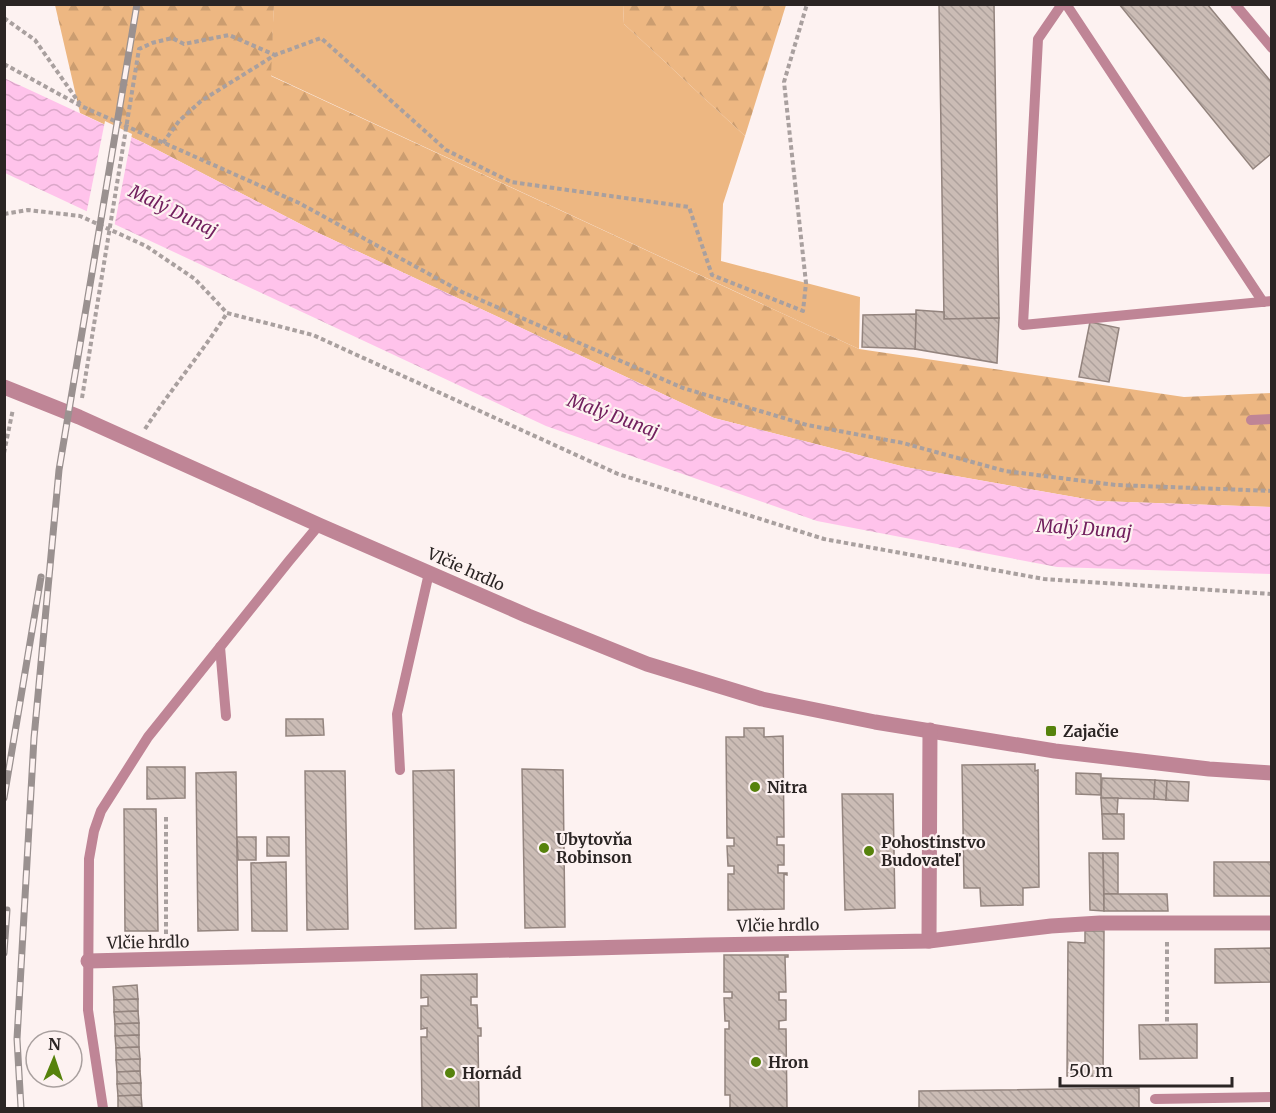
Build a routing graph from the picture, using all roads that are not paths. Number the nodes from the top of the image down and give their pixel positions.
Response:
1 (1064, 4) edge
2 (1235, 4) edge
3 (1272, 48) edge
4 (1267, 302) edge
5 (11, 389) edge
6 (1272, 419) edge
7 (1251, 420) dead end
8 (319, 525) junction
9 (429, 573) junction
10 (220, 648) junction
11 (226, 716) dead end
12 (930, 730) junction
13 (399, 770) dead end
14 (1272, 773) edge
15 (1272, 923) edge
16 (929, 941) junction
17 (88, 961) junction
18 (1272, 1097) edge
19 (1155, 1099) dead end
20 (103, 1108) edge

1 - 4 lane
1 - 4 lane
2 - 3 lane
5 - 8 street, Vlčie hrdlo
6 - 7 lane
8 - 9 street, Vlčie hrdlo
8 - 10 lane
9 - 12 street, Vlčie hrdlo
9 - 13 lane
10 - 11 lane
10 - 17 lane
12 - 14 street, Vlčie hrdlo
12 - 16 street
15 - 16 street, Vlčie hrdlo
16 - 17 street, Vlčie hrdlo
17 - 20 lane
18 - 19 lane

